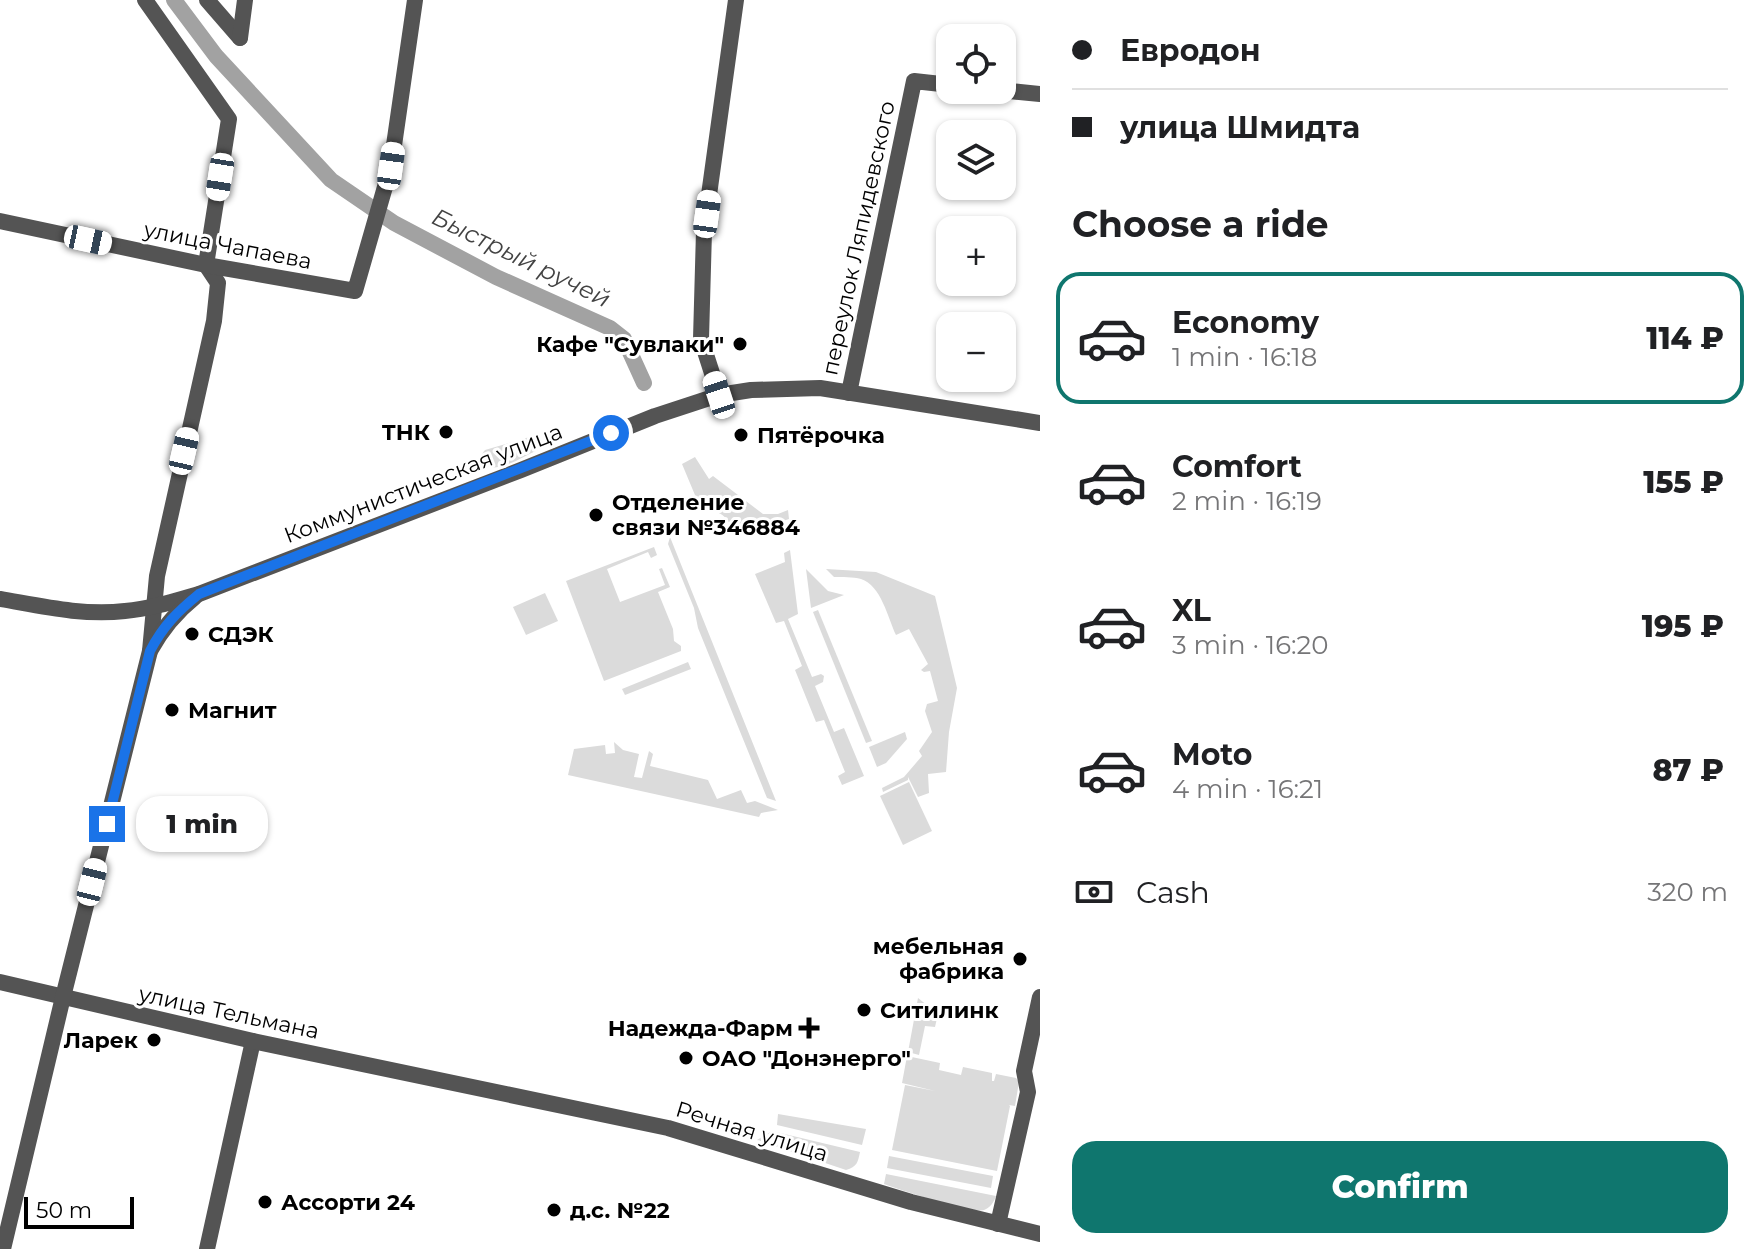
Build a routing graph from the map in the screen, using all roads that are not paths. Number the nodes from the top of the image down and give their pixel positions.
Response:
1 (145, 0) edge
2 (207, 0) edge
3 (245, 0) edge
4 (415, 0) edge
5 (736, 0) edge
6 (936, 83) edge
7 (1016, 92) edge
8 (1040, 94) edge
9 (0, 221) edge
10 (206, 265) junction
11 (849, 393) junction
12 (719, 395) junction
13 (1040, 423) edge
14 (199, 594) junction
15 (0, 599) edge
16 (153, 607) junction
17 (150, 651) junction
18 (0, 982) edge
19 (63, 997) junction
20 (1040, 997) edge
21 (253, 1041) junction
22 (449, 1082) joint
23 (998, 1224) junction
24 (1040, 1234) edge
25 (3, 1249) edge
26 (207, 1249) edge

1 - 10 street
2 - 3 street
4 - 10 street, улица Чапаева
5 - 12 street
6 - 11 street, переулок Ляпидевского
7 - 8 street
9 - 10 street, улица Чапаева
10 - 16 street
11 - 12 street, Коммунистическая улица
11 - 13 street, Коммунистическая улица
12 - 14 street, Коммунистическая улица
14 - 16 street, Коммунистическая улица
14 - 17 street
15 - 16 street, Коммунистическая улица
16 - 17 street
17 - 19 street
18 - 19 street, улица Тельмана
19 - 21 street, улица Тельмана
19 - 25 street
20 - 23 street
21 - 22 street, улица Тельмана
21 - 26 street
22 - 23 street, Речная улица
23 - 24 street, Речная улица

